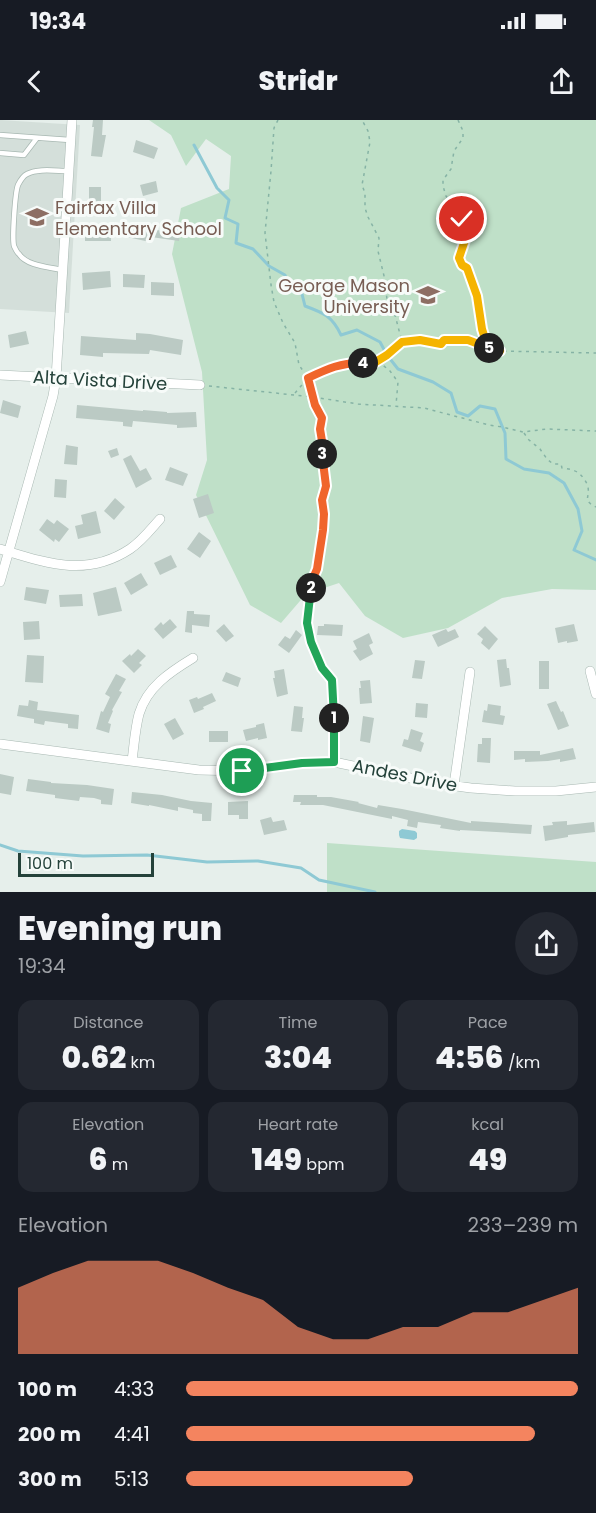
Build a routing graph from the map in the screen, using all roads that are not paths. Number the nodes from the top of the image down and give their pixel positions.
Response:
1 (72, 120) edge
2 (0, 135) edge
3 (38, 138) junction
4 (70, 140) junction
5 (0, 153) edge
6 (69, 171) junction
7 (63, 270) junction
8 (0, 375) edge
9 (56, 378) junction
10 (200, 385) road end
11 (160, 519) dead end
12 (4, 550) edge
13 (0, 582) edge
14 (193, 658) dead end
15 (322, 668) road end
16 (590, 671) dead end
17 (470, 672) dead end
18 (596, 694) edge
19 (0, 744) edge
20 (132, 761) junction
21 (334, 762) junction
22 (454, 785) junction
23 (596, 787) edge

1 - 4 street
2 - 3 lane
3 - 4 lane
3 - 5 lane
4 - 6 street
6 - 7 street
6 - 7 lane
7 - 9 street
8 - 9 street, Alta Vista Drive
9 - 10 street, Alta Vista Drive
9 - 12 street
11 - 12 street
12 - 13 street
14 - 20 street
15 - 21 street
16 - 18 street
17 - 22 street
19 - 20 street, Andes Drive
20 - 21 street, Andes Drive
21 - 22 street, Andes Drive
22 - 23 street, Andes Drive

